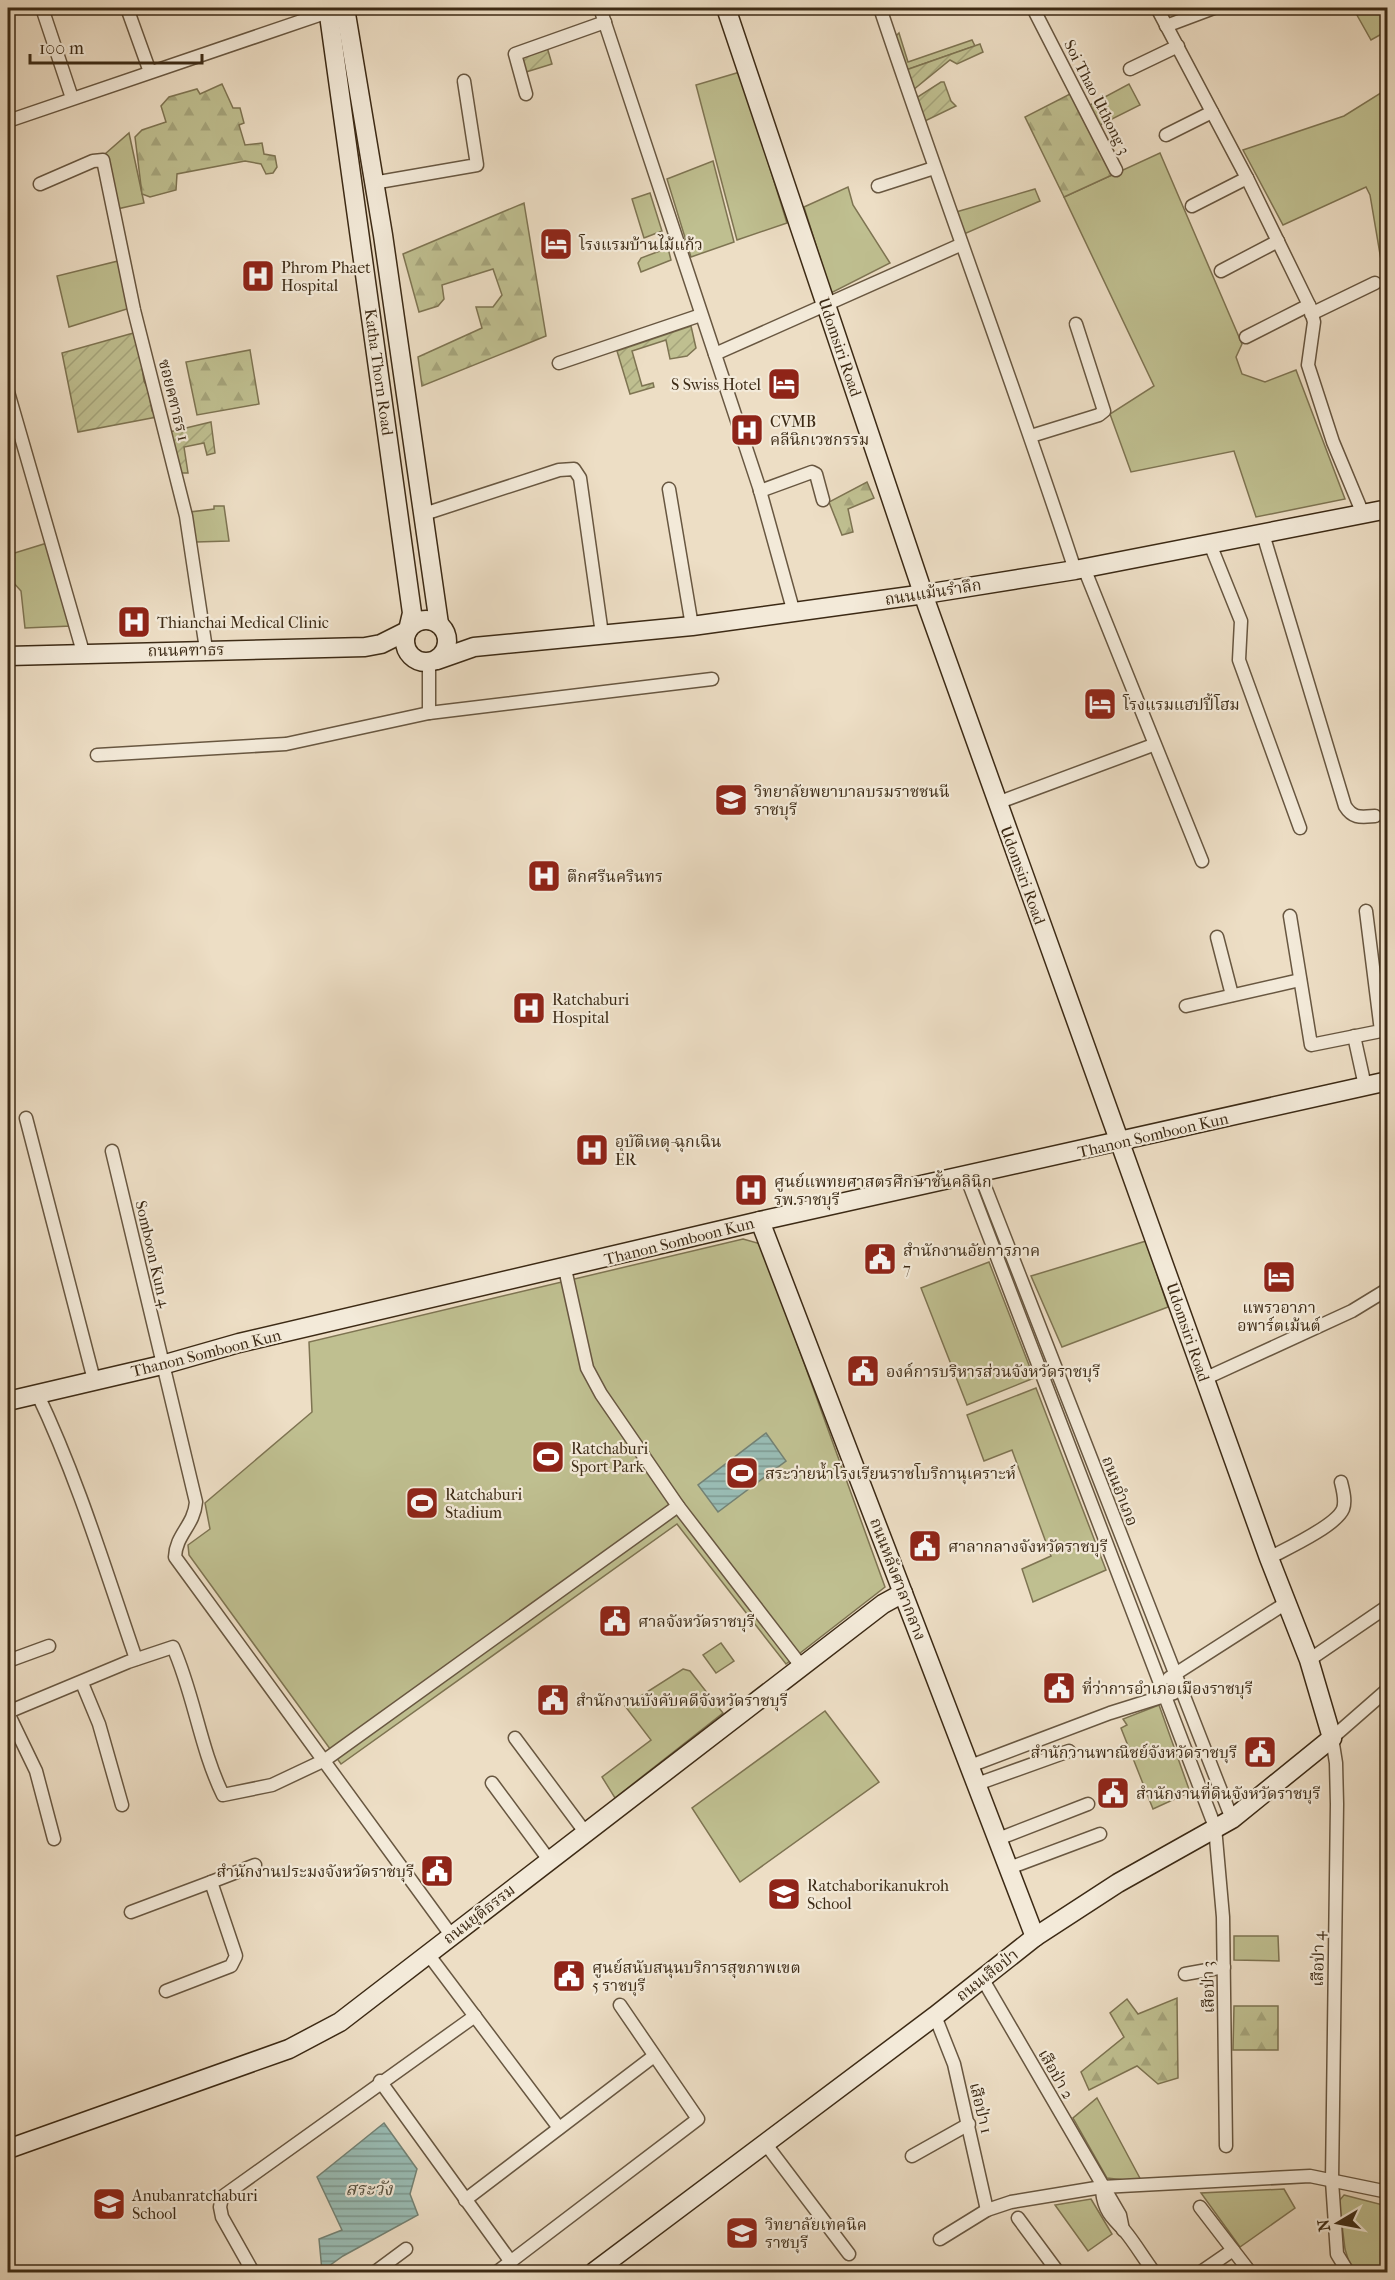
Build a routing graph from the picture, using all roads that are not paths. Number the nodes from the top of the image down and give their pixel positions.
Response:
1 (42, 8) edge
2 (127, 8) edge
3 (600, 8) edge
4 (726, 8) edge
5 (880, 8) edge
6 (1033, 8) edge
7 (1157, 8) edge
8 (1214, 8) edge
9 (335, 9) edge
10 (605, 21) junction
11 (1166, 26) junction
12 (1178, 46) junction
13 (1130, 69) dead end
14 (150, 72) junction
15 (464, 81) dead end
16 (526, 94) dead end
17 (72, 99) junction
18 (1212, 112) junction
19 (8, 121) edge
20 (1167, 135) dead end
21 (934, 168) junction
22 (1116, 170) dead end
23 (1247, 178) junction
24 (373, 183) junction
25 (40, 184) dead end
26 (878, 186) dead end
27 (1192, 206) dead end
28 (1278, 241) junction
29 (960, 245) junction
30 (1221, 271) dead end
31 (1375, 282) dead end
32 (826, 305) junction
33 (1310, 310) junction
34 (701, 315) junction
35 (1076, 324) dead end
36 (1246, 338) dead end
37 (715, 354) junction
38 (559, 363) dead end
39 (8, 392) edge
40 (1031, 436) junction
41 (669, 489) dead end
42 (760, 490) junction
43 (823, 500) dead end
44 (1388, 510) edge
45 (1363, 514) junction
46 (422, 515) junction
47 (1263, 534) junction
48 (1210, 544) junction
49 (1079, 569) junction
50 (925, 594) junction
51 (794, 613) junction
52 (440, 625) junction
53 (692, 626) junction
54 (408, 631) junction
55 (602, 634) junction
56 (365, 647) junction
57 (474, 647) junction
58 (206, 649) junction
59 (83, 652) junction
60 (8, 656) edge
61 (428, 662) junction
62 (712, 679) dead end
63 (429, 712) junction
64 (1153, 745) junction
65 (97, 755) dead end
66 (997, 803) junction
67 (1375, 816) dead end
68 (1300, 828) dead end
69 (1202, 861) dead end
70 (1366, 911) dead end
71 (1290, 916) dead end
72 (1217, 937) dead end
73 (1300, 980) junction
74 (1232, 995) junction
75 (1186, 1006) dead end
76 (1354, 1036) junction
77 (1388, 1081) edge
78 (1365, 1086) junction
79 (26, 1118) dead end
80 (1121, 1142) junction
81 (111, 1151) dead end
82 (973, 1175) junction
83 (760, 1221) junction
84 (565, 1269) junction
85 (1388, 1289) edge
86 (162, 1365) junction
87 (1204, 1379) junction
88 (94, 1380) junction
89 (37, 1393) junction
90 (8, 1401) edge
91 (1341, 1482) dead end
92 (678, 1506) junction
93 (1269, 1558) junction
94 (903, 1593) junction
95 (1287, 1604) junction
96 (1388, 1606) edge
97 (49, 1646) dead end
98 (136, 1659) junction
99 (1309, 1660) junction
100 (8, 1661) edge
101 (802, 1667) junction
102 (1174, 1676) junction
103 (1161, 1681) junction
104 (82, 1683) junction
105 (1388, 1689) edge
106 (1181, 1691) junction
107 (1167, 1696) junction
108 (8, 1713) edge
109 (515, 1738) dead end
110 (1332, 1738) junction
111 (1069, 1751) dead end
112 (326, 1760) junction
113 (970, 1766) junction
114 (492, 1783) dead end
115 (977, 1784) junction
116 (1088, 1804) dead end
117 (122, 1805) dead end
118 (1224, 1823) junction
119 (585, 1832) junction
120 (1100, 1834) dead end
121 (54, 1839) dead end
122 (998, 1839) junction
123 (549, 1860) junction
124 (255, 1865) dead end
125 (1009, 1868) junction
126 (211, 1882) junction
127 (131, 1912) dead end
128 (451, 1935) junction
129 (1035, 1936) junction
130 (428, 1954) junction
131 (1224, 1967) junction
132 (1185, 1974) dead end
133 (982, 1978) junction
134 (166, 1991) dead end
135 (620, 2005) dead end
136 (475, 2016) junction
137 (935, 2016) junction
138 (654, 2056) junction
139 (380, 2082) junction
140 (969, 2124) junction
141 (559, 2128) junction
142 (765, 2144) junction
143 (1226, 2146) dead end
144 (8, 2149) edge
145 (912, 2156) dead end
146 (1332, 2181) junction
147 (1102, 2187) junction
148 (1388, 2193) edge
149 (465, 2200) junction
150 (1200, 2207) dead end
151 (987, 2210) junction
152 (1018, 2218) dead end
153 (940, 2239) dead end
154 (406, 2249) dead end
155 (1233, 2250) junction
156 (849, 2254) dead end
157 (511, 2262) junction
158 (253, 2272) edge
159 (375, 2272) edge
160 (497, 2272) edge
161 (594, 2272) edge
162 (1058, 2272) edge
163 (1154, 2272) edge
164 (1201, 2272) edge
165 (1250, 2272) edge
166 (1348, 2272) edge

1 - 17 street
2 - 14 street
3 - 10 street
4 - 32 street, Udomsiri Road
5 - 21 street
6 - 22 street, Soi Thao Uthong 3
7 - 11 street
8 - 11 street
9 - 14 street
9 - 24 street, Katha Thorn Road
9 - 54 street, Katha Thorn Road
10 - 16 street
10 - 34 street
11 - 12 street
12 - 13 street
12 - 18 street
14 - 17 street
15 - 24 street
17 - 19 street
18 - 20 street
18 - 23 street
21 - 26 street
21 - 29 street
23 - 27 street
23 - 28 street
24 - 46 street, Katha Thorn Road
25 - 58 street, ซอยคฑาธร 1
28 - 30 street
28 - 33 street
29 - 32 street
29 - 40 street
31 - 33 street
32 - 37 street
32 - 50 street, Udomsiri Road
33 - 36 street
33 - 45 street
34 - 37 street
34 - 38 street
35 - 40 street
37 - 42 street
39 - 59 street
40 - 49 street
41 - 53 street
42 - 43 street
42 - 51 street
44 - 45 street, ถนนแม้นรำลึก
45 - 47 street, ถนนแม้นรำลึก
46 - 52 street, Katha Thorn Road
46 - 55 street
47 - 48 street, ถนนแม้นรำลึก
47 - 67 street
48 - 49 street, ถนนแม้นรำลึก
48 - 68 street
49 - 50 street, ถนนแม้นรำลึก
49 - 64 street
50 - 51 street, ถนนแม้นรำลึก
50 - 66 street, Udomsiri Road
51 - 53 street, ถนนแม้นรำลึก
52 - 54 street
52 - 57 street
52 - 61 street
53 - 55 street, ถนนแม้นรำลึก
54 - 56 street, ถนนคฑาธร
54 - 61 street
55 - 57 street, ถนนแม้นรำลึก
56 - 58 street, ถนนคฑาธร
56 - 61 street, ถนนคฑาธร
57 - 61 street, ถนนแม้นรำลึก
58 - 59 street, ถนนคฑาธร
59 - 60 street, ถนนคฑาธร
61 - 63 street
62 - 63 street
63 - 65 street
64 - 66 street
64 - 69 street
66 - 80 street, Udomsiri Road
70 - 76 street
71 - 73 street
72 - 74 street
73 - 74 street
73 - 76 street
74 - 75 street
76 - 78 street
77 - 78 street, Thanon Somboon Kun
78 - 80 street, Thanon Somboon Kun
79 - 88 street
80 - 82 street, Thanon Somboon Kun
80 - 87 street, Udomsiri Road
81 - 86 street, Somboon Kun 4
82 - 83 street, Thanon Somboon Kun
82 - 102 street, ถนนอำเภอ
82 - 103 street, ถนนอำเภอ
83 - 84 street, Thanon Somboon Kun
83 - 94 street, ถนนหลังศาลากลาง
84 - 86 street, Thanon Somboon Kun
84 - 92 street
85 - 87 street
86 - 88 street, Thanon Somboon Kun
86 - 112 street, Somboon Kun 4
87 - 93 street, Udomsiri Road
88 - 89 street, Thanon Somboon Kun
89 - 90 street, Thanon Somboon Kun
89 - 98 street
91 - 93 street
92 - 101 street
92 - 112 street
93 - 95 street, Udomsiri Road
94 - 101 street, ถนนยุติธรรม
94 - 113 street, ถนนหลังศาลากลาง
95 - 99 street, Udomsiri Road
95 - 102 street
96 - 99 street
97 - 100 street
98 - 104 street
98 - 112 street
99 - 110 street, Udomsiri Road
101 - 119 street, ถนนยุติธรรม
102 - 103 street
102 - 106 street, ถนนอำเภอ
103 - 107 street, ถนนอำเภอ
104 - 108 street
104 - 117 street
105 - 110 street, ถนนเสือป่า
106 - 107 street
106 - 118 street, ถนนอำเภอ
107 - 113 street
107 - 118 street, ถนนอำเภอ
108 - 121 street
109 - 119 street
110 - 118 street, ถนนเสือป่า
110 - 146 street, เสือป่า 4
111 - 115 street
112 - 128 street
113 - 115 street, ถนนหลังศาลากลาง
114 - 123 street
115 - 122 street, ถนนหลังศาลากลาง
116 - 122 street
118 - 129 street, ถนนเสือป่า
118 - 131 street, เสือป่า 3
119 - 123 street, ถนนยุติธรรม
120 - 125 street
122 - 125 street, ถนนหลังศาลากลาง
123 - 128 street, ถนนยุติธรรม
124 - 126 street
125 - 129 street, ถนนหลังศาลากลาง
126 - 127 street
126 - 134 street
128 - 130 street, ถนนยุติธรรม
129 - 133 street, ถนนเสือป่า
130 - 136 street
130 - 144 street, ถนนยุติธรรม
131 - 132 street
131 - 143 street, เสือป่า 3
133 - 137 street, ถนนเสือป่า
133 - 147 street, เสือป่า 2
135 - 138 street
136 - 139 street
136 - 141 street
137 - 140 street, เสือป่า 1
137 - 142 street, ถนนเสือป่า
138 - 141 street
138 - 157 street
139 - 149 street
139 - 158 street
140 - 145 street
140 - 151 street, เสือป่า 1
141 - 149 street
142 - 156 street
142 - 161 street, ถนนเสือป่า
146 - 147 street
146 - 148 street
146 - 166 street, เสือป่า 4
147 - 151 street
147 - 163 street, เสือป่า 2
149 - 157 street
150 - 155 street
151 - 153 street
152 - 162 street
154 - 159 street
155 - 164 street
155 - 165 street
157 - 160 street

